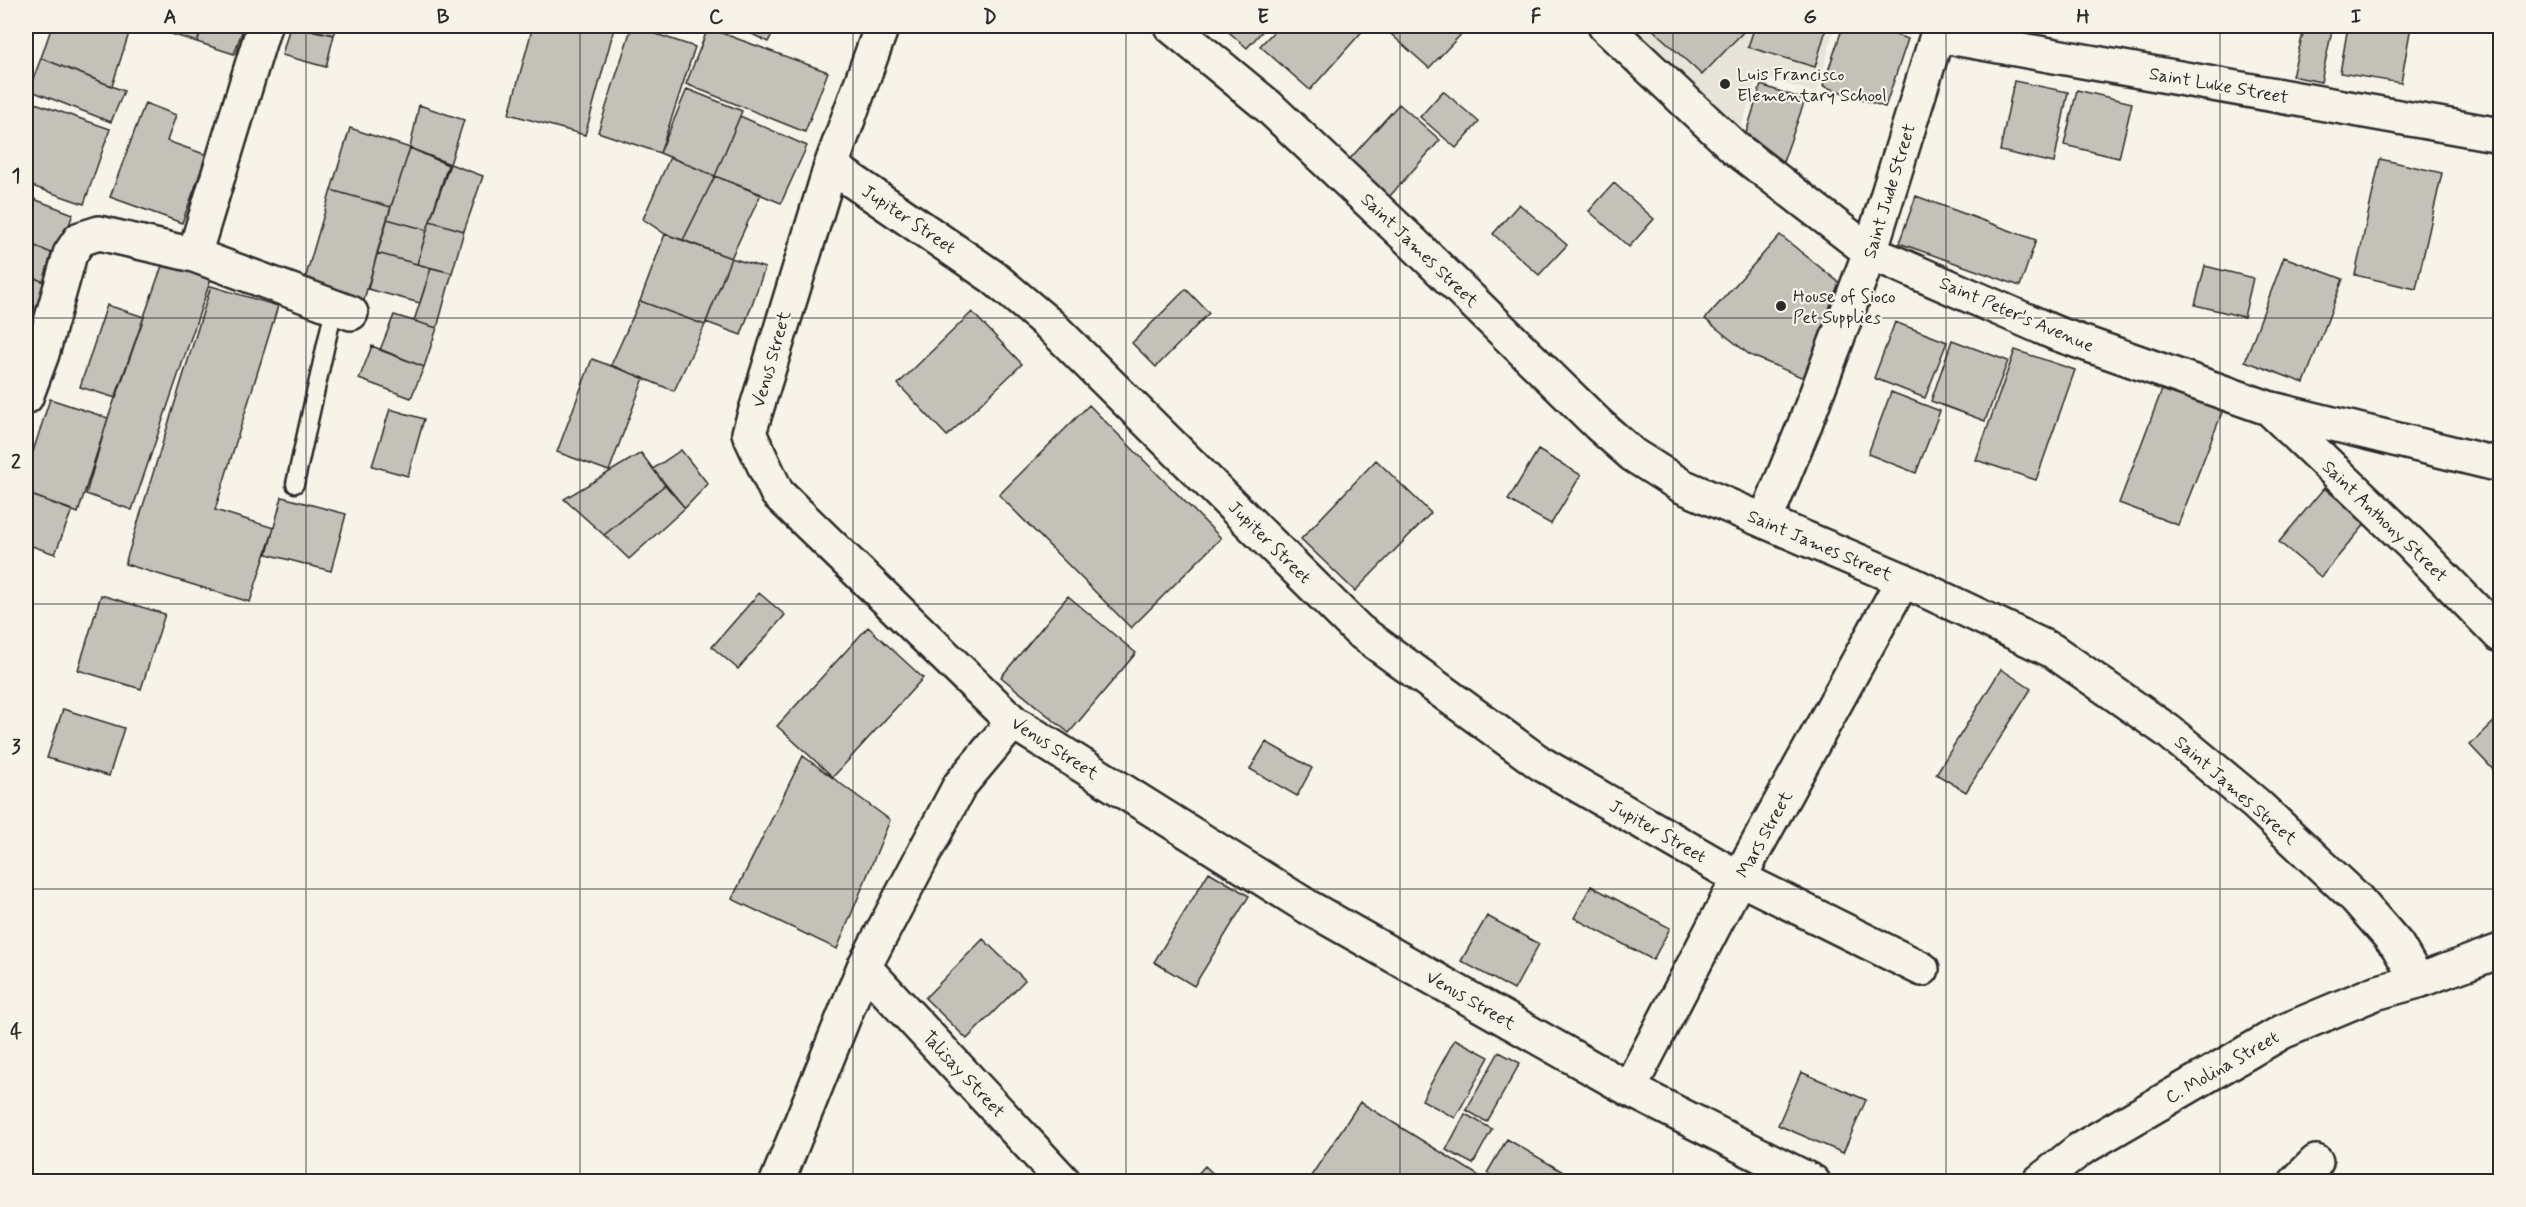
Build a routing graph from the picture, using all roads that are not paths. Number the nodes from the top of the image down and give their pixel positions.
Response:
1 (264, 26) edge
2 (882, 26) edge
3 (1171, 26) edge
4 (1605, 26) edge
5 (1939, 30) edge
6 (2500, 135) edge
7 (831, 166) junction
8 (1870, 252) junction
9 (194, 255) junction
10 (343, 310) joint
11 (26, 397) edge
12 (2268, 408) junction
13 (2500, 465) edge
14 (296, 484) dead end
15 (1765, 521) junction
16 (1903, 580) junction
17 (2500, 635) edge
18 (1013, 723) junction
19 (1740, 878) junction
20 (2500, 951) edge
21 (864, 967) junction
22 (1922, 969) dead end
23 (2418, 981) junction
24 (1629, 1089) junction
25 (777, 1182) edge
26 (1064, 1182) edge
27 (1813, 1182) edge
28 (2039, 1182) edge

1 - 9 street
2 - 7 street, Venus Street
3 - 15 street, Saint James Street
4 - 8 street, Saint Peter's Avenue
5 - 6 street, Saint Luke Street
5 - 8 street, Saint Jude Street
7 - 18 street, Venus Street
7 - 19 street, Jupiter Street
8 - 12 street, Saint Peter's Avenue
8 - 15 street, Saint Jude Street
9 - 10 street
9 - 11 street
10 - 14 lane
12 - 13 street, Saint Peter's Avenue
12 - 17 street, Saint Anthony Street
15 - 16 street, Saint James Street
16 - 19 street, Mars Street
16 - 23 street, Saint James Street
18 - 21 street
18 - 24 street, Venus Street
19 - 22 street, Jupiter Street
19 - 24 street, Mars Street
20 - 23 street
21 - 25 street
21 - 26 street, Talisay Street
23 - 28 street, C. Molina Street
24 - 27 street, Venus Street

